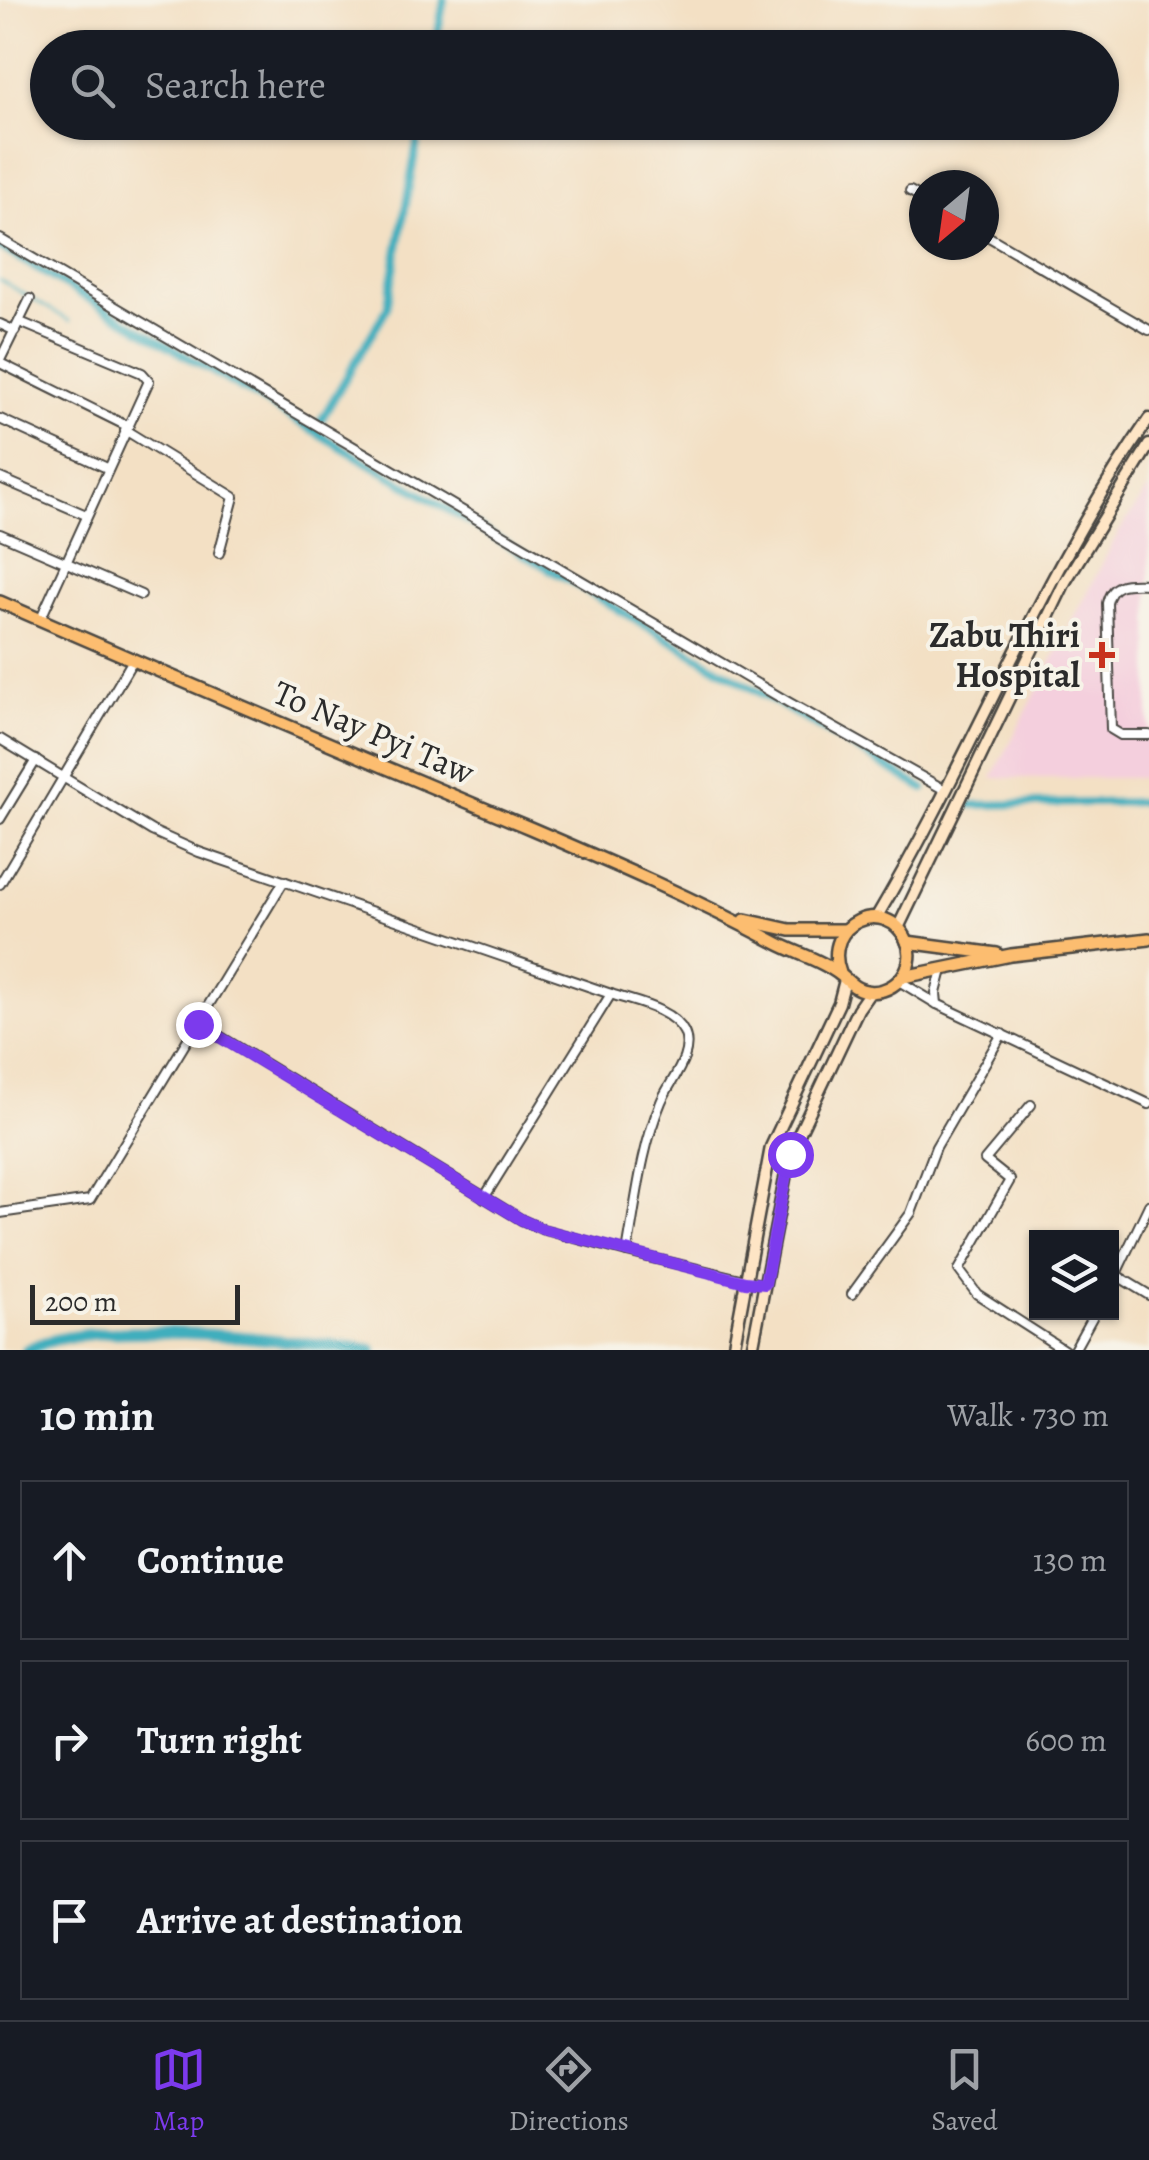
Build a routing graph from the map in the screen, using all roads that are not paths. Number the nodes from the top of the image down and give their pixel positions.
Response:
1 (0, 239) edge
2 (999, 243) edge
3 (30, 300) dead end
4 (0, 324) edge
5 (17, 327) junction
6 (1149, 330) edge
7 (0, 362) edge
8 (1149, 419) edge
9 (0, 420) edge
10 (126, 428) junction
11 (1149, 445) edge
12 (107, 468) junction
13 (0, 478) edge
14 (86, 515) junction
15 (0, 534) edge
16 (219, 553) dead end
17 (64, 563) junction
18 (1149, 584) edge
19 (141, 595) dead end
20 (0, 602) edge
21 (40, 620) junction
22 (133, 660) junction
23 (1149, 735) edge
24 (0, 739) edge
25 (36, 760) junction
26 (64, 776) junction
27 (945, 790) junction
28 (0, 819) edge
29 (284, 881) junction
30 (0, 884) edge
31 (726, 915) junction
32 (876, 918) junction
33 (898, 928) junction
34 (844, 930) junction
35 (1149, 938) edge
36 (907, 942) junction
37 (1012, 955) junction
38 (942, 970) junction
39 (842, 977) junction
40 (901, 979) junction
41 (870, 992) junction
42 (610, 994) junction
43 (937, 1004) junction
44 (198, 1024) junction
45 (1002, 1034) junction
46 (1149, 1104) edge
47 (1031, 1106) dead end
48 (484, 1198) junction
49 (1149, 1205) edge
50 (0, 1213) edge
51 (756, 1226) junction
52 (1145, 1226) edge
53 (776, 1229) junction
54 (627, 1252) junction
55 (1119, 1270) edge
56 (1119, 1281) edge
57 (745, 1282) junction
58 (765, 1284) junction
59 (852, 1294) dead end
60 (1149, 1296) edge
61 (1091, 1320) edge
62 (734, 1350) edge
63 (752, 1350) edge
64 (1064, 1350) edge
65 (1074, 1350) edge

1 - 27 street
2 - 6 street
3 - 5 street
4 - 5 street
5 - 7 street
5 - 10 street
7 - 10 street
8 - 27 main road
9 - 12 street
10 - 12 street
10 - 16 street
11 - 33 main road
12 - 14 street
13 - 14 street
14 - 17 street
15 - 17 street
17 - 19 street
17 - 21 street
18 - 23 street
20 - 21 main road, To Nay Pyi Taw
21 - 22 main road, To Nay Pyi Taw
22 - 26 street
22 - 31 main road, To Nay Pyi Taw
24 - 25 street
25 - 26 street
25 - 28 street
26 - 29 street
26 - 30 street
27 - 32 main road
29 - 42 street
29 - 44 street
31 - 34 main road
31 - 39 main road
32 - 33 main road
32 - 34 main road
33 - 36 main road
34 - 39 main road
35 - 37 main road
36 - 37 main road
36 - 40 main road
37 - 38 main road
38 - 40 main road
38 - 43 street
39 - 41 main road
39 - 51 main road
40 - 41 main road
40 - 43 street
41 - 53 main road
42 - 48 street
42 - 54 street
43 - 45 street
44 - 48 street
44 - 50 street
45 - 46 street
45 - 59 street
47 - 64 street
48 - 54 street
49 - 52 street
51 - 53 street
51 - 57 main road
52 - 55 street
53 - 58 main road
54 - 57 street
56 - 60 street
57 - 58 street
57 - 62 main road
58 - 63 main road
61 - 65 street

